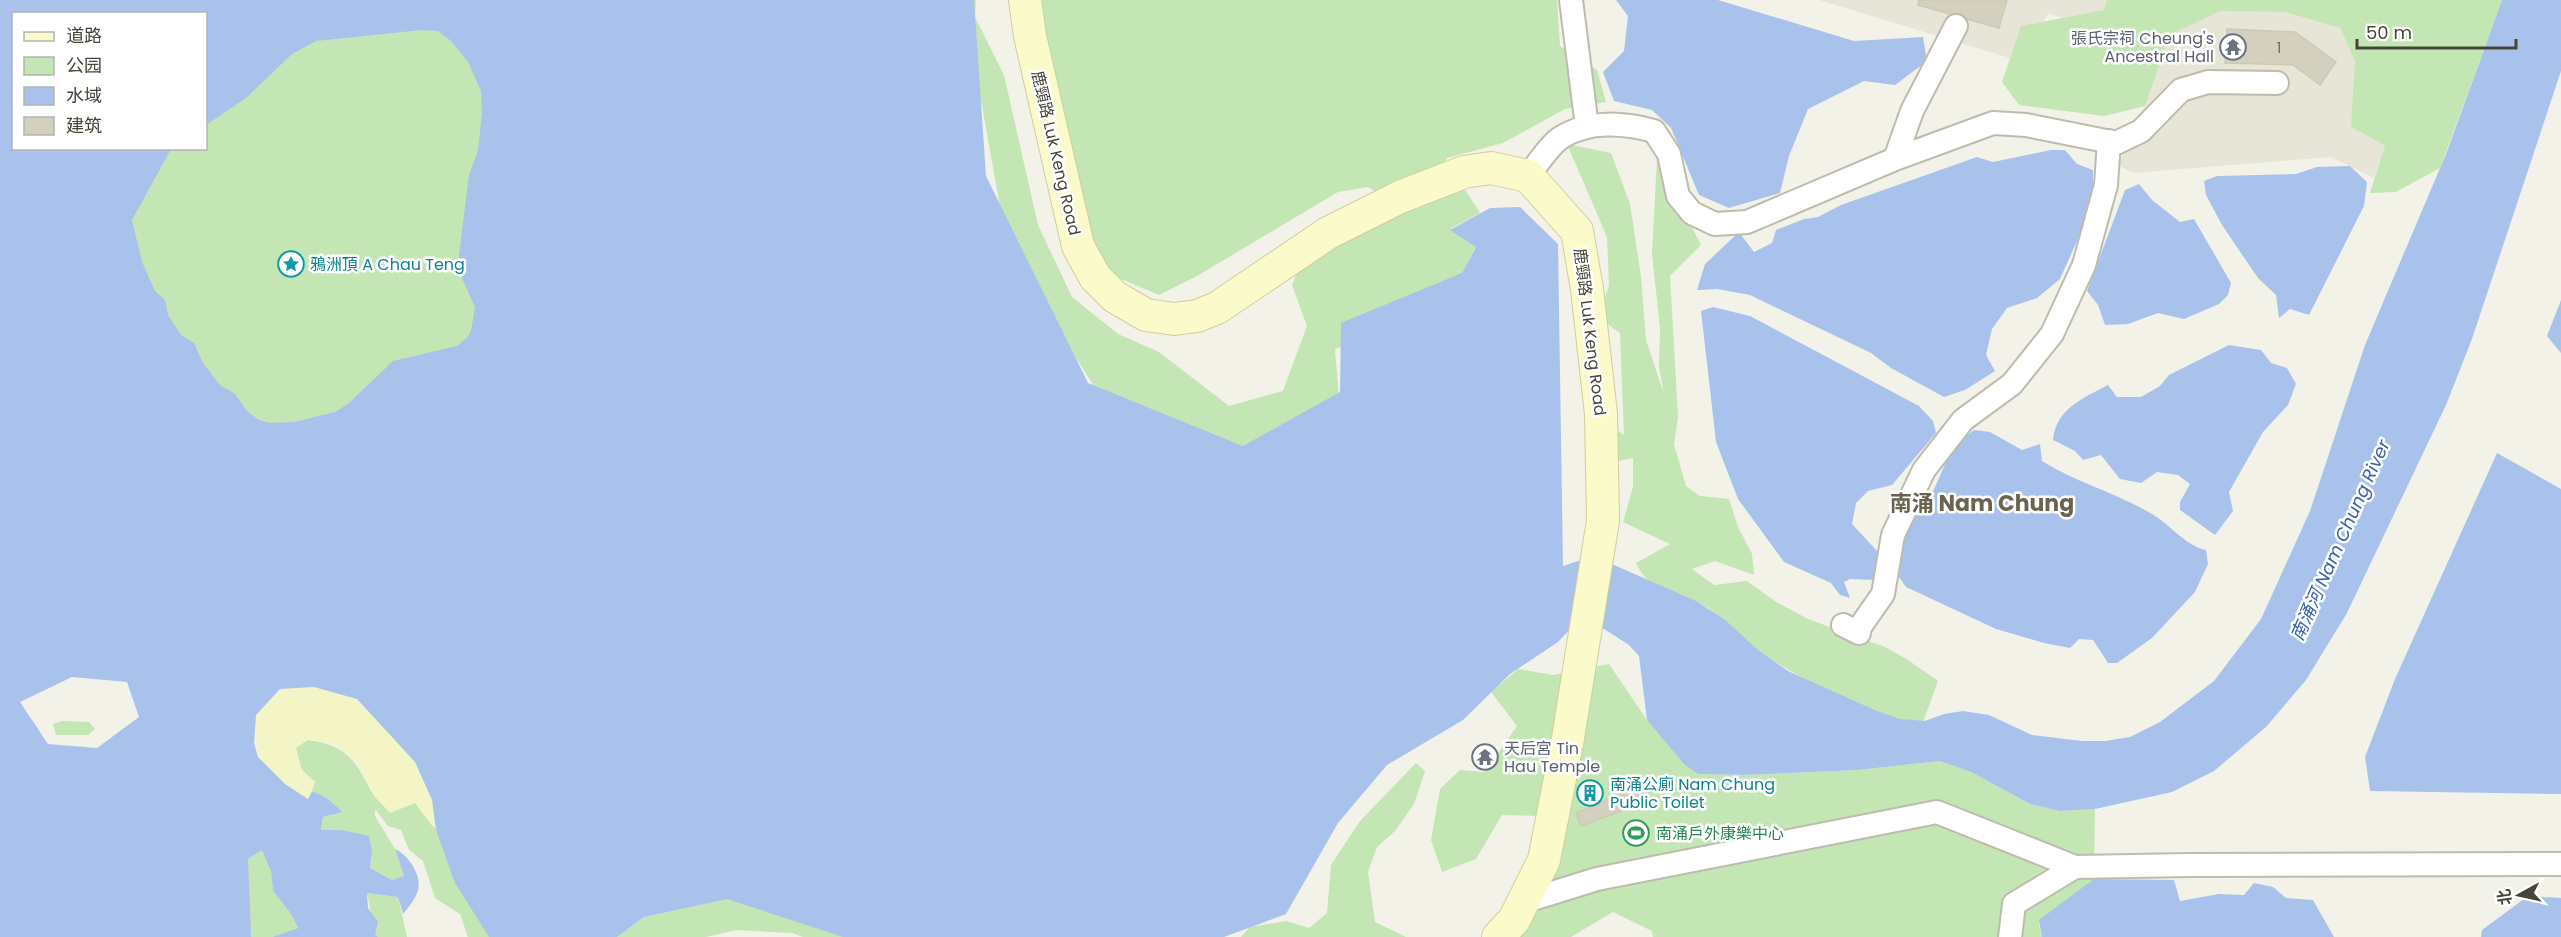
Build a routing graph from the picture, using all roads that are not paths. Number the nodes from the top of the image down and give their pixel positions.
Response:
1 (1025, 0) edge
2 (1571, 0) edge
3 (1956, 26) dead end
4 (2277, 83) dead end
5 (1587, 127) junction
6 (2109, 141) junction
7 (1894, 159) junction
8 (1528, 176) junction
9 (1843, 625) dead end
10 (2561, 864) edge
11 (2075, 867) junction
12 (1523, 903) junction
13 (1498, 937) edge
14 (2010, 937) edge

1 - 8 street, 鹿頸路 Luk Keng Road
2 - 5 street
3 - 7 street
4 - 6 street
5 - 7 street
5 - 8 street
6 - 7 street
6 - 9 street
8 - 12 street, 鹿頸路 Luk Keng Road
10 - 11 street
11 - 12 street
11 - 14 street
12 - 13 street, 鹿頸路 Luk Keng Road

